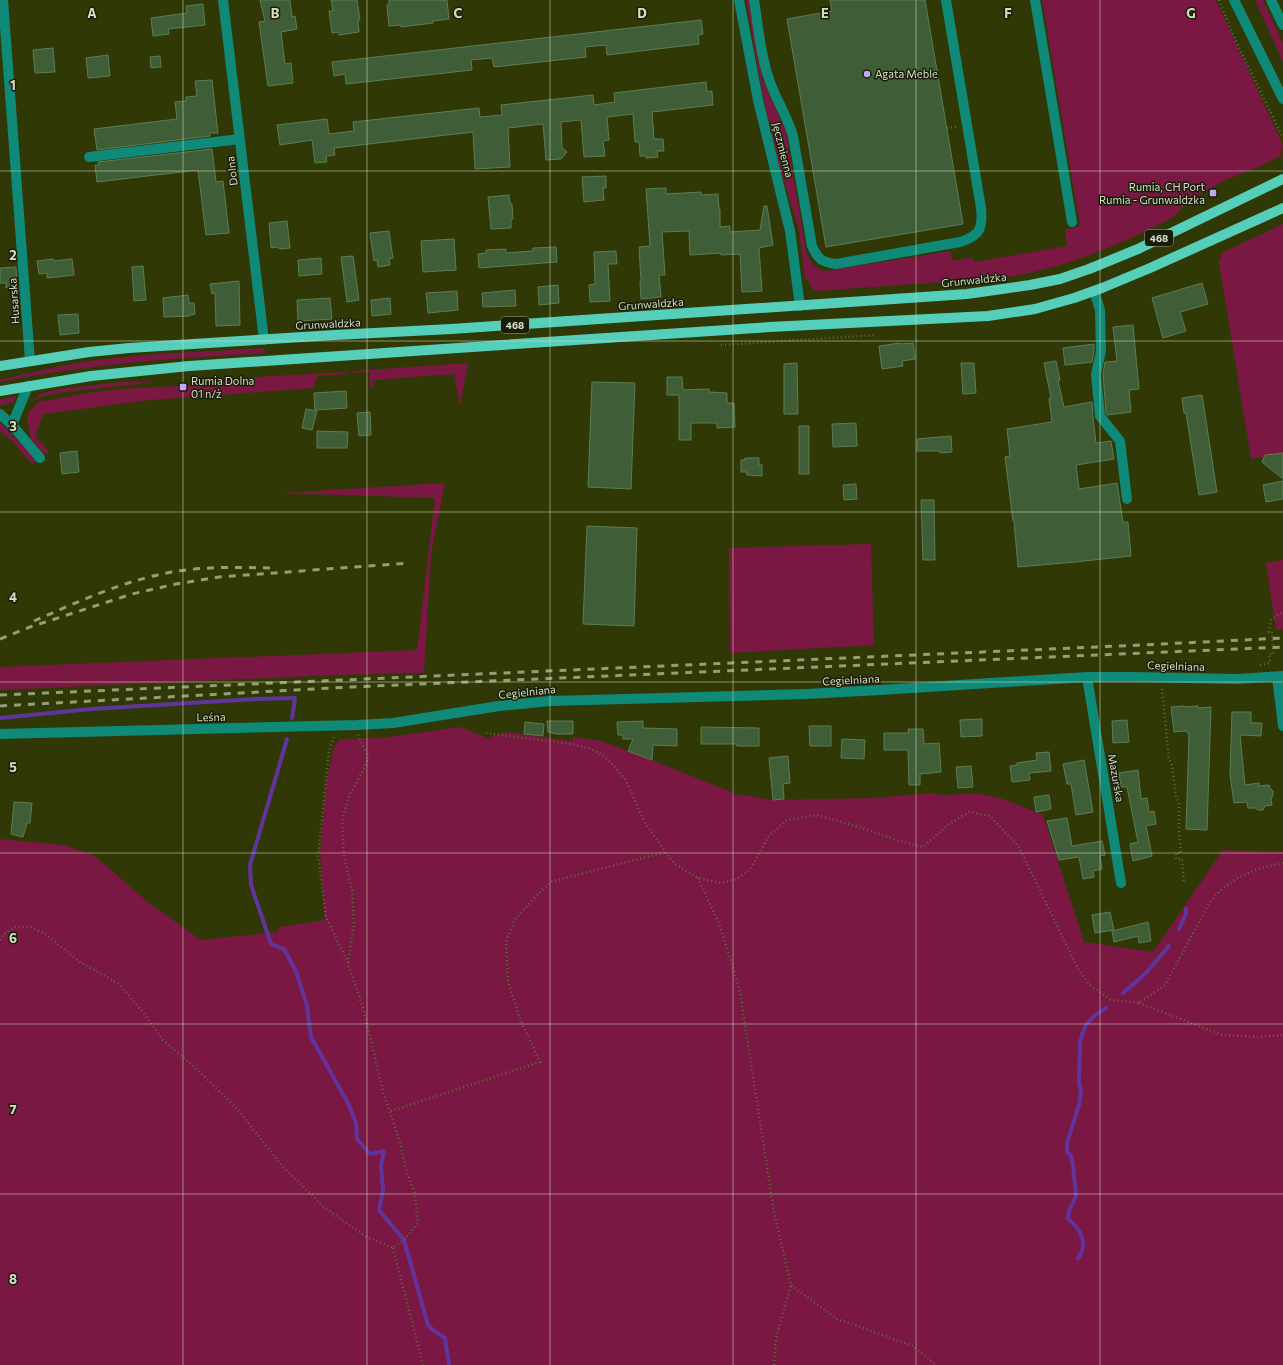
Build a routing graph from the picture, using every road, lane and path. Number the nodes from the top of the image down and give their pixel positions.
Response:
1 (3, 0) edge
2 (223, 0) edge
3 (739, 0) edge
4 (754, 0) edge
5 (946, 0) edge
6 (1034, 0) edge
7 (1219, 0) edge
8 (1234, 0) edge
9 (1271, 0) edge
10 (1283, 25) edge
11 (1283, 99) edge
12 (1283, 138) edge
13 (240, 139) junction
14 (89, 157) dead end
15 (1283, 179) edge
16 (1283, 208) edge
17 (1072, 222) dead end
18 (1094, 291) junction
19 (800, 306) junction
20 (264, 340) junction
21 (30, 361) junction
22 (0, 366) edge
23 (28, 386) junction
24 (0, 391) edge
25 (0, 414) edge
26 (12, 425) junction
27 (40, 458) dead end
28 (1127, 500) dead end
29 (1283, 612) edge
30 (1257, 665) dead end
31 (1280, 676) edge
32 (1087, 677) junction
33 (1162, 686) dead end
34 (422, 719) joint
35 (1283, 726) edge
36 (486, 732) dead end
37 (0, 734) edge
38 (358, 734) dead end
39 (335, 735) dead end
40 (665, 852) junction
41 (1283, 863) edge
42 (698, 878) junction
43 (1121, 883) dead end
44 (1184, 883) dead end
45 (0, 940) edge
46 (348, 964) junction
47 (1139, 1003) junction
48 (1283, 1035) edge
49 (390, 1111) junction
50 (392, 1248) junction
51 (791, 1285) junction
52 (423, 1365) edge
53 (774, 1365) edge
54 (936, 1365) edge

1 - 21 street, Husarska
2 - 13 street, Dolna
3 - 19 street, Jęczmienna
4 - 5 street
6 - 17 street
7 - 12 path
8 - 11 street
9 - 10 street
13 - 14 street
13 - 20 street, Dolna
15 - 19 main road, Grunwaldzka / 468
16 - 18 main road, 468
18 - 23 main road, 468
18 - 28 street
19 - 20 main road, Grunwaldzka / 468
20 - 21 main road, Grunwaldzka / 468
21 - 22 main road, Grunwaldzka / 468
23 - 24 main road, 468
23 - 26 street
25 - 26 street
26 - 27 street
29 - 30 path
31 - 32 street, Cegielniana
31 - 35 street
32 - 34 street, Cegielniana
32 - 43 street, Mazurska
33 - 44 path
34 - 37 street, Leśna
36 - 40 path
38 - 46 path
39 - 46 path
40 - 42 path
40 - 49 path
41 - 47 path
42 - 47 path
42 - 51 path
45 - 50 path
46 - 49 path
47 - 48 path
49 - 50 path
50 - 52 path
51 - 53 path
51 - 54 path

